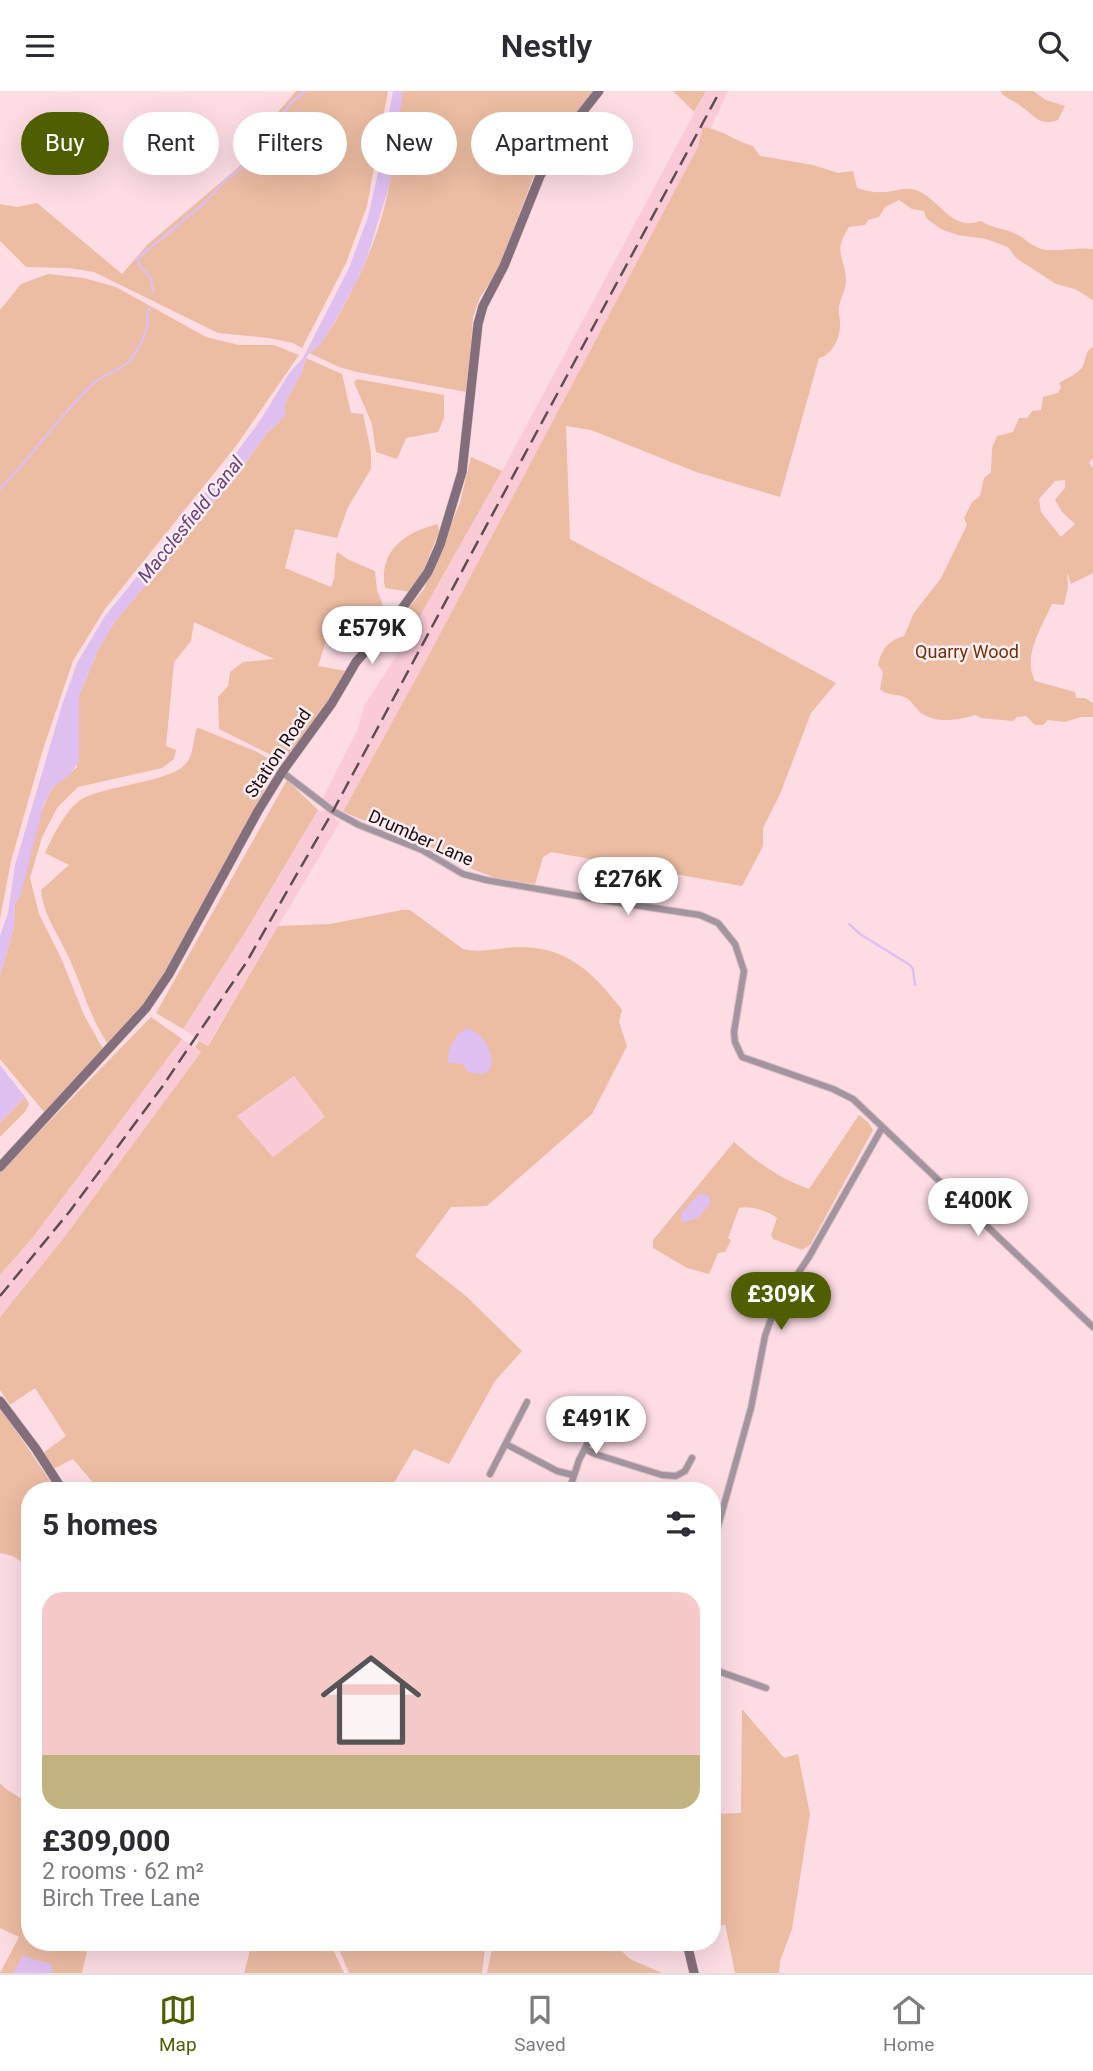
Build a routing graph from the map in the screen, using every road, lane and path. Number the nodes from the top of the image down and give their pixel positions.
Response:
1 (599, 91) edge
2 (282, 772) junction
3 (882, 1128) junction
4 (0, 1167) edge
5 (1093, 1327) edge
6 (0, 1401) edge
7 (527, 1402) dead end
8 (602, 1416) dead end
9 (506, 1444) junction
10 (585, 1449) junction
11 (692, 1458) dead end
12 (491, 1474) dead end
13 (573, 1475) junction
14 (57, 1482) edge
15 (571, 1482) edge
16 (721, 1516) edge
17 (721, 1672) edge
18 (766, 1688) dead end
19 (689, 1951) edge
20 (694, 1973) edge

1 - 2 street, Station Road
2 - 3 street, Drumber Lane
2 - 4 street, Station Road
3 - 5 street
3 - 16 street
6 - 14 street
7 - 9 street
8 - 10 street
9 - 12 street
9 - 13 street
10 - 11 street
10 - 13 street
13 - 15 street
17 - 18 street
19 - 20 street

